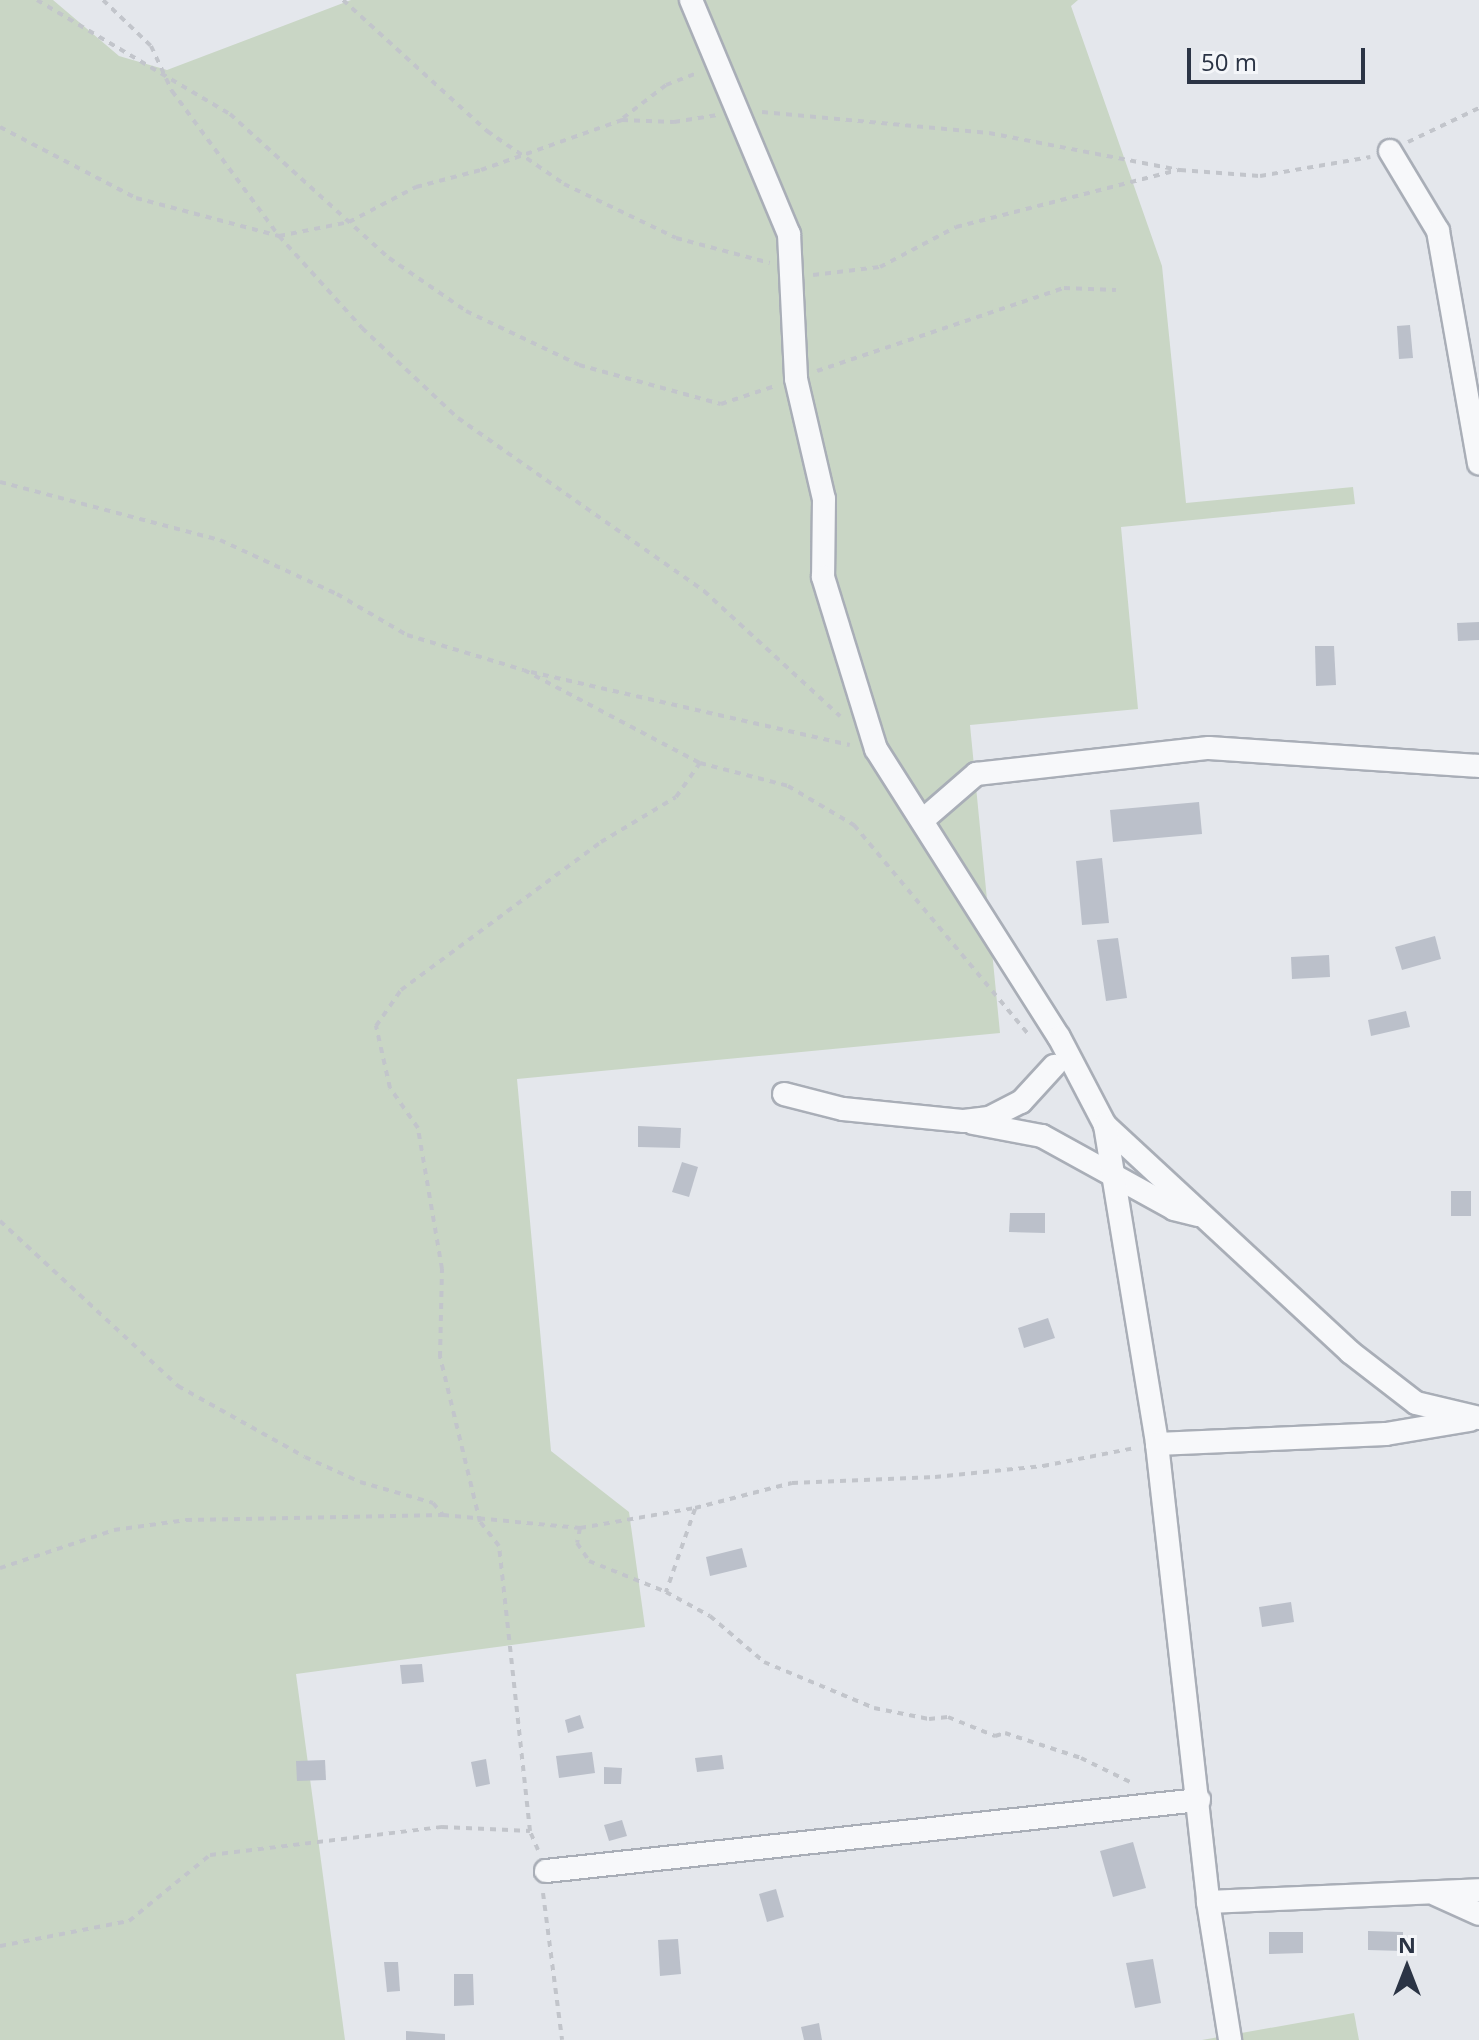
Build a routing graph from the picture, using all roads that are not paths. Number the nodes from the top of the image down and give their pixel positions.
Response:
1 (691, 0) edge
2 (1390, 151) road end
3 (1479, 463) edge
4 (1479, 766) edge
5 (924, 819) junction
6 (1054, 1066) road end
7 (784, 1094) dead end
8 (964, 1121) junction
9 (1105, 1125) junction
10 (1111, 1172) junction
11 (1204, 1216) junction
12 (1479, 1418) edge
13 (1157, 1444) junction
14 (1199, 1800) junction
15 (546, 1871) road end
16 (1479, 1890) edge
17 (1431, 1892) junction
18 (1208, 1902) junction
19 (1479, 1914) edge
20 (1230, 2040) edge

1 - 5 street
2 - 3 street
4 - 5 street
5 - 9 street
6 - 8 street
7 - 8 street
8 - 10 street
9 - 10 street
9 - 11 street
10 - 11 street
10 - 13 street
11 - 12 street
12 - 13 street
13 - 14 street
14 - 15 street
14 - 18 street
16 - 17 street
17 - 18 street
17 - 19 street
18 - 20 street

